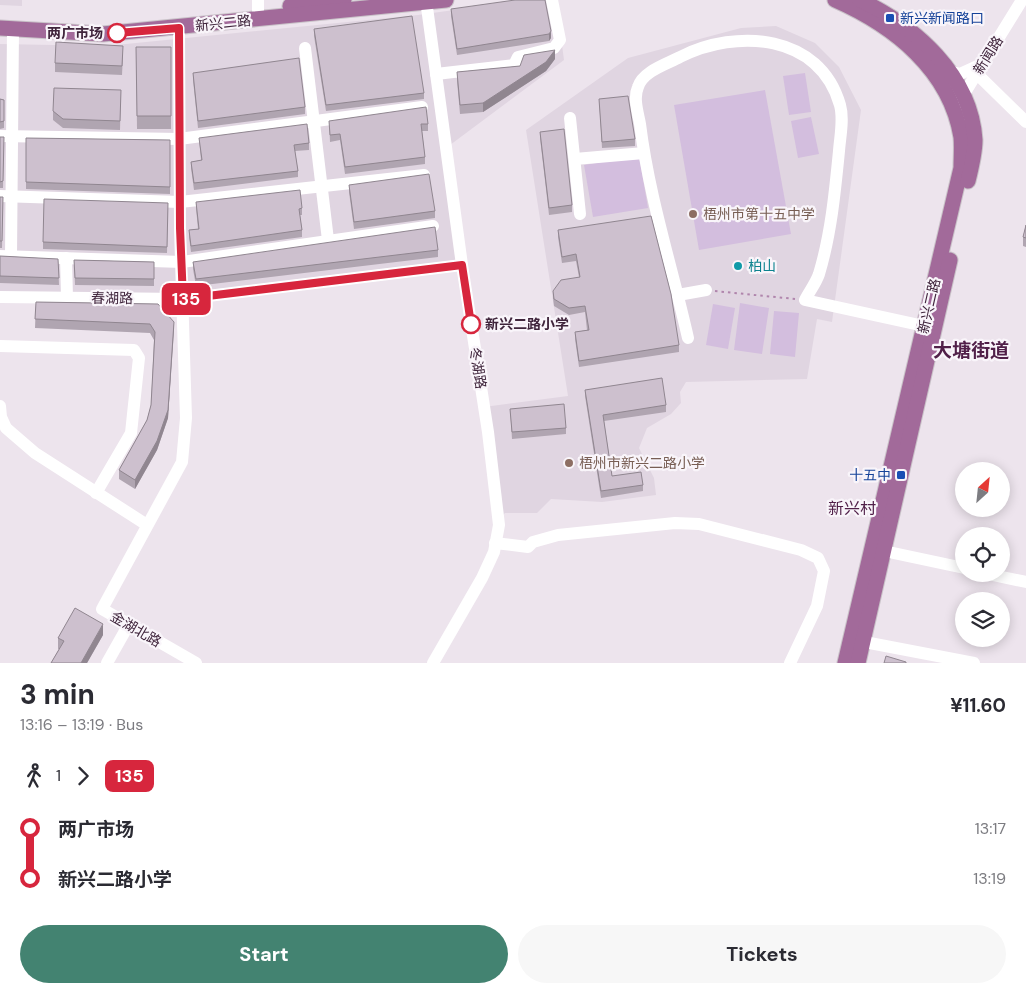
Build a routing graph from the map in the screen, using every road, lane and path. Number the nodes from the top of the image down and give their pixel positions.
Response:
1 (344, 0) edge
2 (446, 0) edge
3 (552, 0) edge
4 (835, 0) edge
5 (860, 0) edge
6 (426, 1) edge
7 (1017, 2) edge
8 (258, 5) edge
9 (0, 18) edge
10 (179, 28) junction
11 (7, 29) edge
12 (305, 48) dead end
13 (979, 69) junction
14 (949, 71) junction
15 (436, 74) junction
16 (963, 95) junction
17 (422, 107) edge
18 (954, 110) junction
19 (570, 118) dead end
20 (314, 122) junction
21 (1026, 122) edge
22 (6, 137) edge
23 (180, 139) junction
24 (644, 154) junction
25 (575, 159) junction
26 (424, 174) edge
27 (321, 186) junction
28 (6, 196) edge
29 (180, 202) junction
30 (580, 214) dead end
31 (433, 226) edge
32 (328, 240) junction
33 (6, 256) edge
34 (66, 258) junction
35 (182, 262) junction
36 (462, 265) junction
37 (706, 290) joint
38 (678, 295) junction
39 (0, 297) edge
40 (67, 298) junction
41 (183, 299) junction
42 (804, 300) junction
43 (924, 326) junction
44 (688, 338) dead end
45 (0, 346) edge
46 (0, 406) edge
47 (96, 493) junction
48 (147, 525) junction
49 (495, 543) junction
50 (884, 551) junction
51 (955, 566) edge
52 (1010, 579) edge
53 (1026, 582) edge
54 (129, 624) junction
55 (857, 641) junction
56 (107, 663) edge
57 (196, 663) edge
58 (433, 663) edge
59 (790, 663) edge
60 (845, 663) edge
61 (858, 663) edge
62 (974, 663) edge

1 - 8 main road, 新兴二路
2 - 6 main road, 新兴二路
3 - 15 street
4 - 18 main road, 新兴二路
5 - 14 main road, 新兴二路
6 - 10 main road, 新兴二路
6 - 15 street, 冬湖路
7 - 13 street, 新闻路
8 - 9 main road, 新兴二路
10 - 11 main road, 新兴二路
10 - 23 street
11 - 22 street
12 - 20 street
13 - 14 street
13 - 16 street, 新闻路
13 - 21 street
14 - 16 main road, 新兴二路
15 - 36 street, 冬湖路
16 - 18 street, 新闻路
16 - 50 main road, 新兴二路
17 - 20 street
18 - 43 main road, 新兴二路
19 - 25 street
20 - 23 street
20 - 27 street
22 - 23 street
22 - 28 street
23 - 29 street
24 - 25 street
24 - 38 street
24 - 42 street
25 - 30 street
26 - 27 street
27 - 29 street
27 - 32 street
28 - 29 street
28 - 33 street
29 - 35 street
31 - 32 street
32 - 35 street
33 - 34 street
34 - 35 street
34 - 40 street
35 - 41 street
36 - 41 street, 春湖路
36 - 49 street, 冬湖路
37 - 38 street
37 - 42 path
38 - 44 street
39 - 40 street, 春湖路
40 - 41 street, 春湖路
41 - 48 street
42 - 43 street
43 - 55 main road, 新兴二路
45 - 47 street
46 - 47 street
47 - 48 street
48 - 54 street, 金湖北路
49 - 58 street, 冬湖路
49 - 59 street
50 - 51 street
50 - 55 main road, 新兴二路
52 - 53 street
54 - 56 street
54 - 57 street, 金湖北路
55 - 60 main road, 新兴二路
55 - 61 main road, 新兴二路
55 - 62 street

